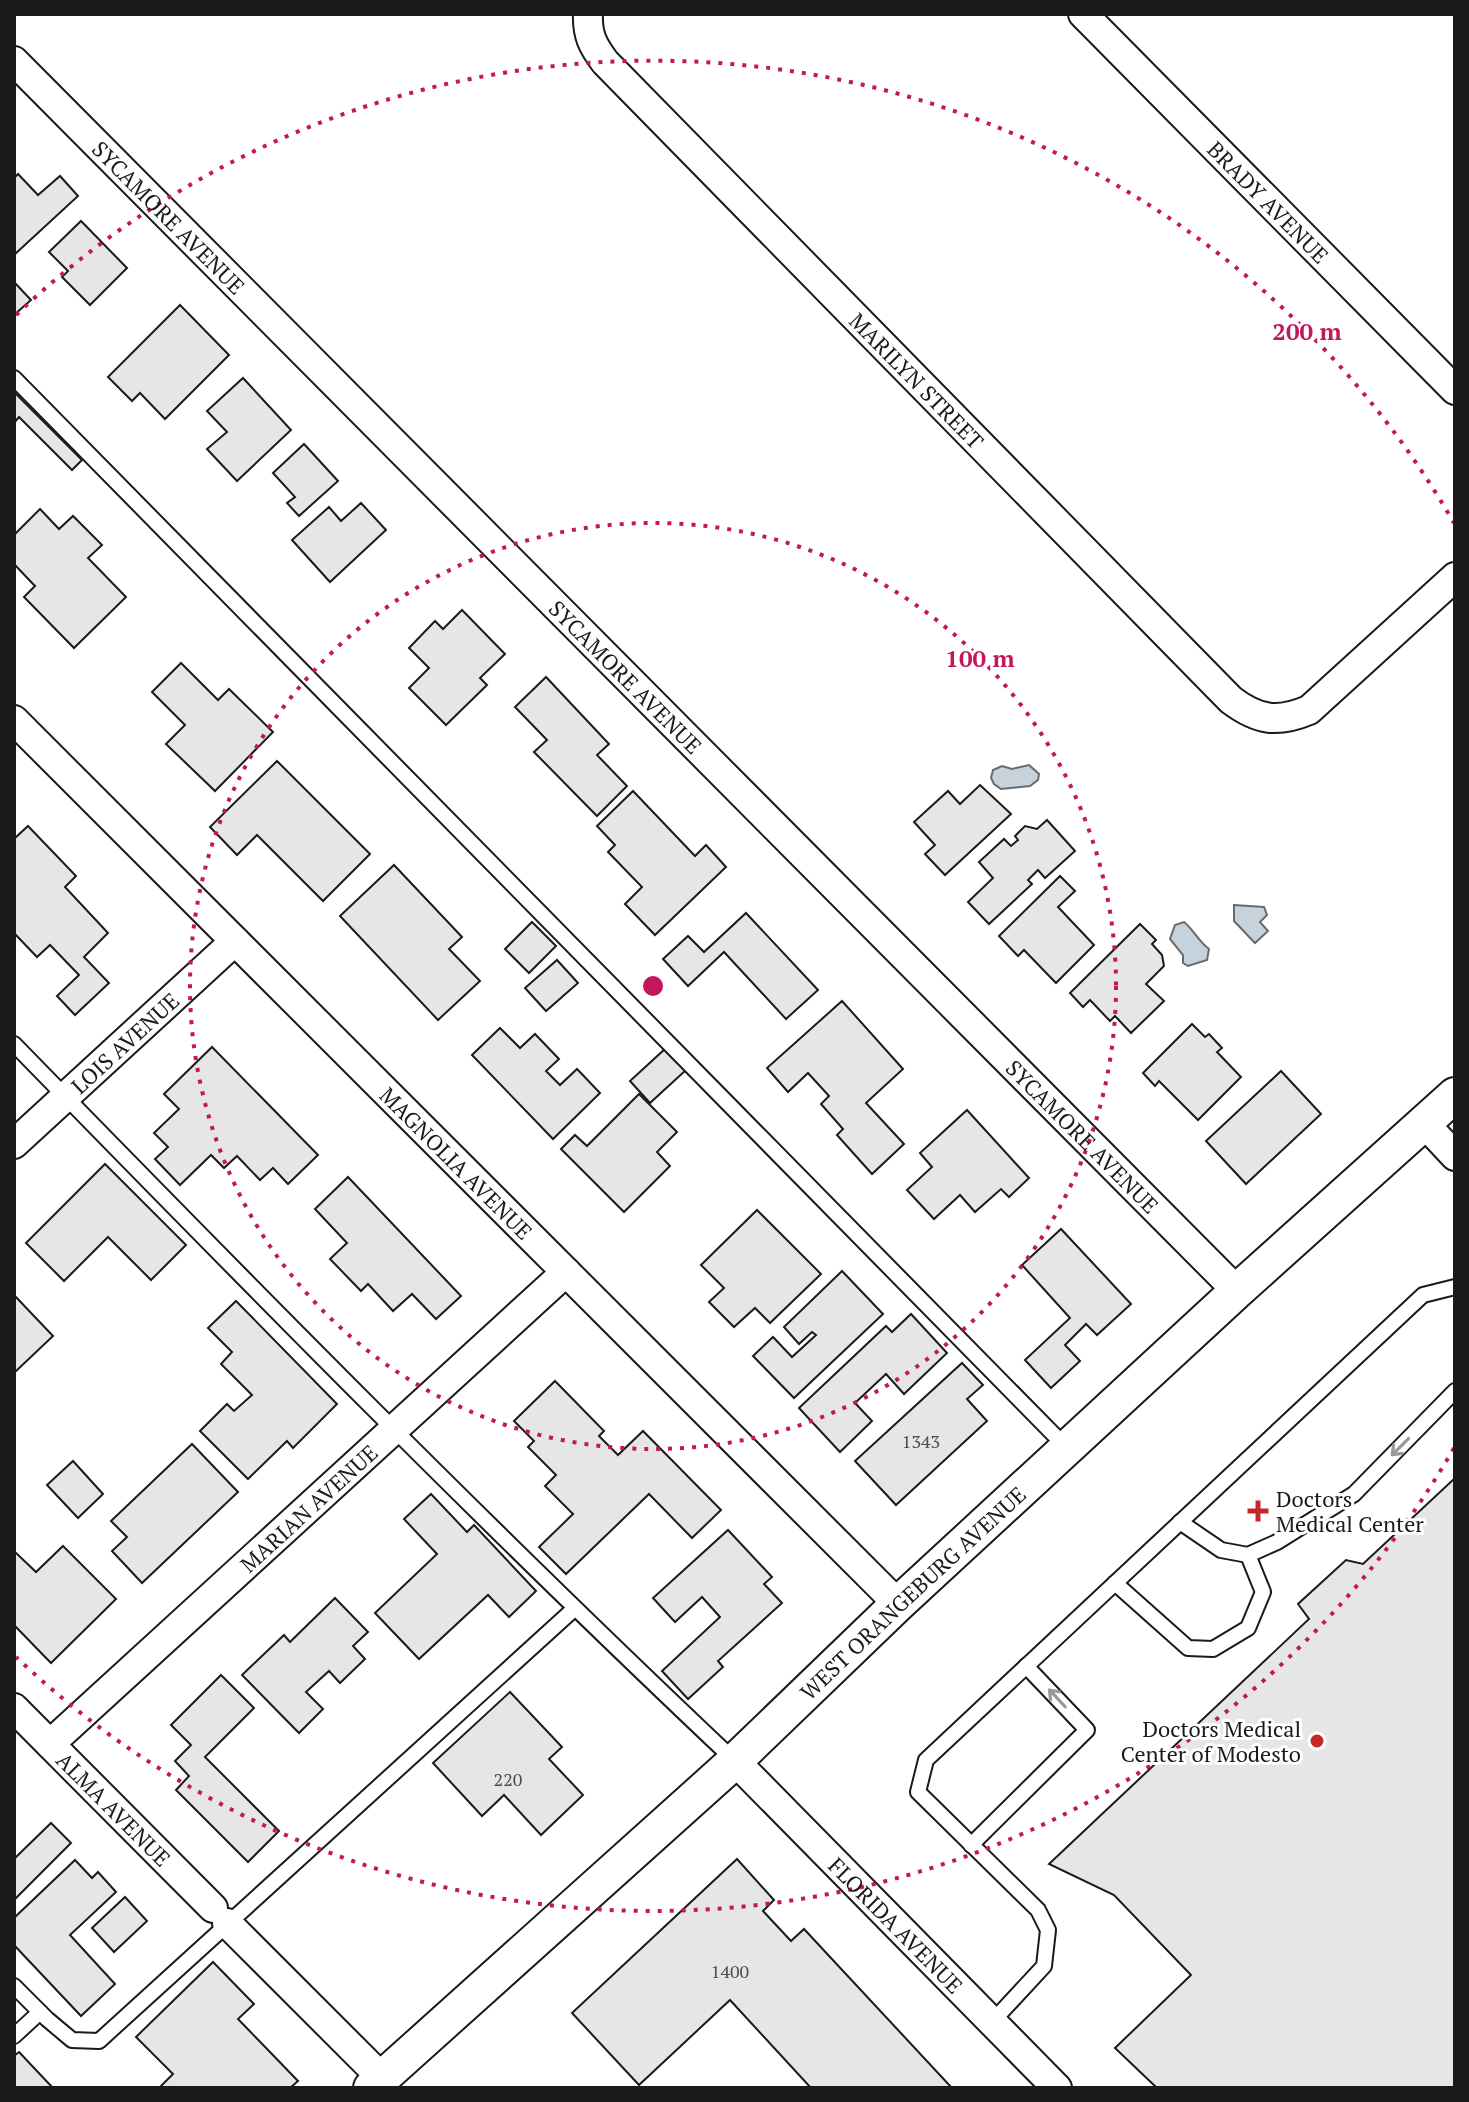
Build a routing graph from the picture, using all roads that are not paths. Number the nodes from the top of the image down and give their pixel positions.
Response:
1 (1083, 14) edge
2 (587, 16) edge
3 (14, 61) edge
4 (14, 378) edge
5 (1455, 390) edge
6 (1455, 577) edge
7 (14, 720) edge
8 (235, 941) junction
9 (14, 1044) edge
10 (1455, 1095) edge
11 (65, 1097) junction
12 (1425, 1124) junction
13 (14, 1144) edge
14 (1455, 1156) edge
15 (566, 1272) junction
16 (1455, 1287) edge
17 (1237, 1291) junction
18 (1455, 1391) edge
19 (392, 1431) junction
20 (1067, 1448) junction
21 (1180, 1522) junction
22 (1248, 1555) junction
23 (1115, 1583) junction
24 (898, 1604) junction
25 (574, 1609) junction
26 (1026, 1666) junction
27 (14, 1708) edge
28 (50, 1744) junction
29 (735, 1761) junction
30 (971, 1845) junction
31 (220, 1916) junction
32 (14, 1986) edge
33 (40, 2012) junction
34 (992, 2022) junction
35 (14, 2036) edge
36 (376, 2083) edge
37 (1051, 2086) edge

1 - 5 street, BRADY AVENUE
2 - 6 street, MARILYN STREET
3 - 17 street, SYCAMORE AVENUE
4 - 20 lane
7 - 8 street, MAGNOLIA AVENUE
8 - 11 street, LOIS AVENUE
8 - 15 street, MAGNOLIA AVENUE
9 - 11 lane
10 - 12 street, WEST ORANGEBURG AVENUE
11 - 13 street, LOIS AVENUE
11 - 19 lane
12 - 14 street
12 - 17 street, WEST ORANGEBURG AVENUE
15 - 19 street, MARIAN AVENUE
15 - 24 street, MAGNOLIA AVENUE
16 - 21 lane
17 - 20 street, WEST ORANGEBURG AVENUE
18 -> 22 lane
19 - 25 lane
19 - 28 street, MARIAN AVENUE
20 - 24 street, WEST ORANGEBURG AVENUE
21 - 22 lane
21 - 23 lane
22 - 23 lane
23 - 26 lane
24 - 29 street, WEST ORANGEBURG AVENUE
25 - 29 lane
25 - 31 lane
26 - 30 lane
30 -> 26 lane
27 - 28 street, ALMA AVENUE
28 - 31 street, ALMA AVENUE
29 - 34 street, FLORIDA AVENUE
29 - 36 street, WEST ORANGEBURG AVENUE
30 - 34 lane
31 - 33 lane
31 - 36 street, ALMA AVENUE
32 - 33 lane
33 - 35 lane
34 - 37 street, FLORIDA AVENUE

